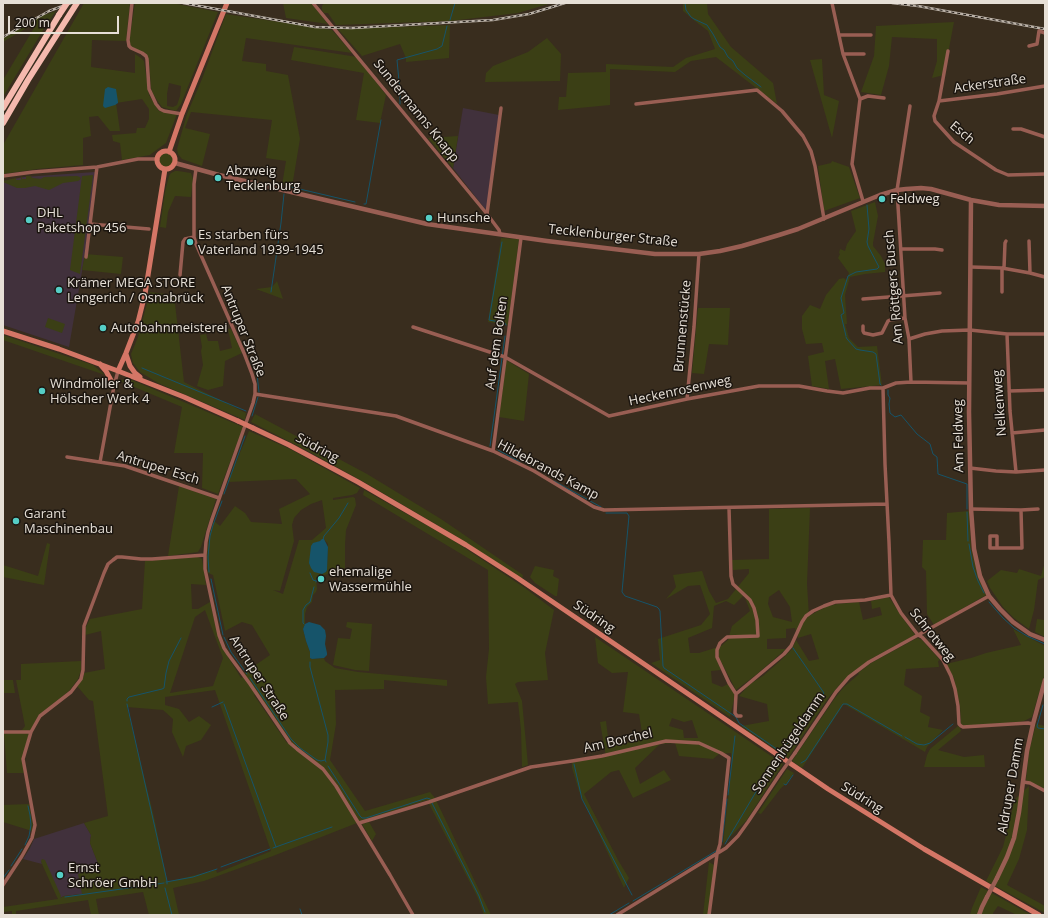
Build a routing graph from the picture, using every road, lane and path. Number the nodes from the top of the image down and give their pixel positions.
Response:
1 (67, 3) edge
2 (132, 3) edge
3 (227, 3) edge
4 (313, 3) edge
5 (832, 3) edge
6 (75, 5) edge
7 (1045, 33) edge
8 (839, 35) junction
9 (871, 35) dead end
10 (1029, 46) dead end
11 (948, 51) dead end
12 (843, 54) junction
13 (864, 54) dead end
14 (1045, 86) edge
15 (884, 98) dead end
16 (860, 99) junction
17 (939, 101) junction
18 (636, 104) dead end
19 (910, 106) dead end
20 (3, 108) edge
21 (501, 108) dead end
22 (182, 114) junction
23 (3, 123) edge
24 (1013, 129) dead end
25 (1045, 137) edge
26 (169, 152) junction
27 (158, 159) junction
28 (175, 163) junction
29 (96, 167) junction
30 (165, 169) junction
31 (196, 169) junction
32 (1045, 174) edge
33 (3, 176) edge
34 (896, 190) junction
35 (971, 200) junction
36 (864, 201) junction
37 (1045, 206) edge
38 (487, 214) junction
39 (824, 219) junction
40 (90, 224) junction
41 (149, 229) dead end
42 (500, 234) junction
43 (194, 237) junction
44 (521, 238) junction
45 (1006, 241) dead end
46 (1029, 241) dead end
47 (901, 249) junction
48 (942, 250) dead end
49 (699, 254) junction
50 (86, 257) dead end
51 (971, 267) junction
52 (1003, 268) junction
53 (1030, 273) junction
54 (180, 275) dead end
55 (1045, 277) edge
56 (1002, 292) dead end
57 (940, 293) dead end
58 (903, 296) junction
59 (863, 299) dead end
60 (905, 318) junction
61 (863, 326) dead end
62 (413, 327) dead end
63 (970, 330) junction
64 (3, 331) edge
65 (1006, 334) junction
66 (1045, 334) edge
67 (909, 339) junction
68 (126, 353) junction
69 (505, 357) junction
70 (99, 364) junction
71 (118, 371) junction
72 (144, 380) junction
73 (910, 382) junction
74 (969, 383) junction
75 (114, 386) junction
76 (883, 388) junction
77 (1045, 390) edge
78 (1009, 391) junction
79 (255, 394) junction
80 (687, 399) junction
81 (1045, 430) edge
82 (1012, 434) junction
83 (493, 451) junction
84 (67, 457) dead end
85 (100, 462) junction
86 (970, 468) junction
87 (1045, 470) edge
88 (1016, 472) junction
89 (219, 498) junction
90 (887, 504) junction
91 (728, 508) junction
92 (1038, 508) dead end
93 (971, 509) junction
94 (1021, 510) junction
95 (997, 548) dead end
96 (204, 555) junction
97 (891, 595) junction
98 (989, 596) junction
99 (918, 635) junction
100 (1045, 640) edge
101 (1045, 680) edge
102 (736, 694) junction
103 (741, 716) dead end
104 (1033, 724) junction
105 (3, 732) edge
106 (31, 732) junction
107 (1023, 782) junction
108 (1045, 791) edge
109 (359, 823) junction
110 (717, 854) junction
111 (3, 885) edge
112 (413, 915) edge
113 (617, 915) edge
114 (709, 915) edge
115 (979, 915) edge
116 (1039, 915) edge

1 - 20 highway, bridge
2 - 22 street
3 - 22 main road
4 - 38 street, Sundermanns Knapp
5 - 8 street
6 - 23 highway
7 - 10 street
8 - 9 street
8 - 12 street
11 - 17 street, Esch
12 - 13 street
12 - 16 street
14 - 17 street, Ackerstraße
15 - 16 street
16 - 36 street
17 - 32 street, Esch
18 - 39 street
19 - 34 street, Am Röttgers Busch
21 - 38 street
22 - 26 main road
24 - 25 street
26 - 27 main road
26 - 28 main road
27 - 29 street
27 - 30 main road
28 - 30 main road
28 - 31 street, Tecklenburger Straße
29 - 33 street
29 - 40 street
30 - 68 main road
31 - 42 street, Tecklenburger Straße
31 - 43 street, Antruper Straße
34 - 35 street, Tecklenburger Straße
34 - 36 street, Tecklenburger Straße
34 - 47 street, Am Röttgers Busch
35 - 37 street, Tecklenburger Straße
35 - 51 street, Am Feldweg
36 - 39 street, Tecklenburger Straße
38 - 42 street, Sundermanns Knapp
39 - 49 street, Tecklenburger Straße
40 - 41 street
40 - 50 street
42 - 44 street, Tecklenburger Straße
43 - 54 street
43 - 79 street, Antruper Straße
44 - 49 street, Tecklenburger Straße
44 - 69 street, Auf dem Bolten
45 - 52 street
46 - 53 street
47 - 48 street
47 - 58 street, Am Röttgers Busch
49 - 80 street, Brunnenstücke
51 - 52 street
51 - 63 street, Am Feldweg
52 - 53 street
52 - 56 street
53 - 55 street
57 - 58 street
58 - 59 street
58 - 60 street, Am Röttgers Busch
60 - 61 street
60 - 67 street, Am Röttgers Busch
62 - 69 street, Heckenrosenweg
63 - 65 street
63 - 67 street
63 - 74 street, Am Feldweg
64 - 70 main road, Südring
65 - 66 street
65 - 78 street, Nelkenweg
67 - 73 street, Am Röttgers Busch
68 - 71 main road
68 - 72 main road
69 - 80 street, Heckenrosenweg
69 - 83 street, Auf dem Bolten
70 - 71 main road, Südring
70 - 75 main road
71 - 72 main road, Südring
71 - 75 street
72 - 116 main road, Südring, bridge
73 - 74 street, Heckenrosenweg
73 - 76 street, Heckenrosenweg
74 - 86 street, Am Feldweg
75 - 85 street
76 - 80 street, Heckenrosenweg
76 - 90 street, Schrotweg
77 - 78 street
78 - 82 street, Nelkenweg
79 - 83 street, Hildebrands Kamp
79 - 89 street, Antruper Straße
81 - 82 street
82 - 88 street, Nelkenweg
83 - 91 street, Hildebrands Kamp
84 - 85 street, Antruper Esch
85 - 89 street, Antruper Esch
86 - 88 street
86 - 93 street, Am Feldweg
87 - 88 street
89 - 96 street, Antruper Straße
90 - 91 street, Hildebrands Kamp
90 - 97 street, Schrotweg
91 - 102 street
92 - 94 street
93 - 94 street
93 - 98 street, Am Feldweg
94 - 95 street
96 - 106 street
96 - 109 street, Antruper Straße
97 - 99 street, Schrotweg
97 - 102 street
98 - 99 street, Sonnenhügeldamm
98 - 100 street, Am Feldweg
99 - 104 street, Schrotweg
99 - 110 street, Sonnenhügeldamm, bridge
101 - 104 street, Aldruper Damm
102 - 103 street
104 - 107 street, Aldruper Damm
105 - 106 street
106 - 111 street
107 - 108 street
107 - 115 street, Aldruper Damm, bridge
109 - 110 street, Am Borchel
109 - 112 street, Antruper Straße
110 - 113 street, Sonnenhügeldamm
110 - 114 street, Am Borchel

